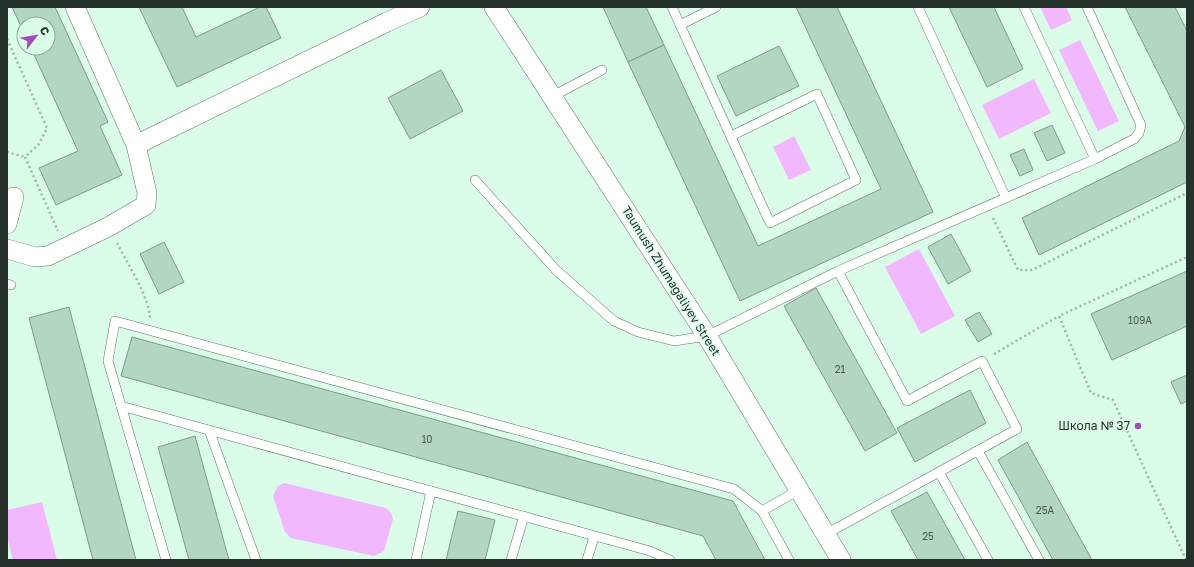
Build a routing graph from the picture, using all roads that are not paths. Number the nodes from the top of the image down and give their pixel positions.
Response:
1 (75, 7) edge
2 (420, 7) edge
3 (494, 7) edge
4 (672, 7) edge
5 (716, 7) edge
6 (918, 7) edge
7 (1024, 7) edge
8 (1087, 7) edge
9 (384, 14) edge
10 (680, 25) junction
11 (602, 70) dead end
12 (553, 96) junction
13 (731, 136) junction
14 (136, 145) junction
15 (1095, 159) junction
16 (475, 180) dead end
17 (14, 197) dead end
18 (1006, 198) junction
19 (7, 224) edge
20 (7, 249) edge
21 (838, 271) junction
22 (707, 336) junction
23 (121, 406) junction
24 (209, 430) junction
25 (978, 451) junction
26 (939, 472) junction
27 (799, 490) junction
28 (431, 491) junction
29 (762, 511) junction
30 (524, 516) junction
31 (826, 534) junction
32 (594, 536) junction
33 (166, 560) edge
34 (256, 560) edge
35 (416, 560) edge
36 (511, 560) edge
37 (587, 560) edge
38 (670, 560) edge
39 (789, 560) edge
40 (841, 560) edge
41 (988, 560) edge
42 (1039, 560) edge

1 - 14 street
2 - 9 street
3 - 12 street, Taumush Zhumagaliyev Street
4 - 10 lane
5 - 10 lane
6 - 18 lane
7 - 15 lane
8 - 15 lane
9 - 14 street
10 - 13 lane
11 - 12 lane
12 - 22 street, Taumush Zhumagaliyev Street
13 - 13 lane
14 - 20 street
15 - 18 lane
16 - 22 lane
17 - 19 street
18 - 21 lane
21 - 22 lane
21 - 25 lane
22 - 27 street, Taumush Zhumagaliyev Street
23 - 24 lane
23 - 29 lane
23 - 33 lane
24 - 28 lane
24 - 34 lane
25 - 26 lane
25 - 42 lane
26 - 31 lane
26 - 41 lane
27 - 29 lane
27 - 31 street, Taumush Zhumagaliyev Street
28 - 30 lane
28 - 35 lane
29 - 39 lane
30 - 32 lane
30 - 36 lane
31 - 40 street, Taumush Zhumagaliyev Street
32 - 37 lane
32 - 38 lane

